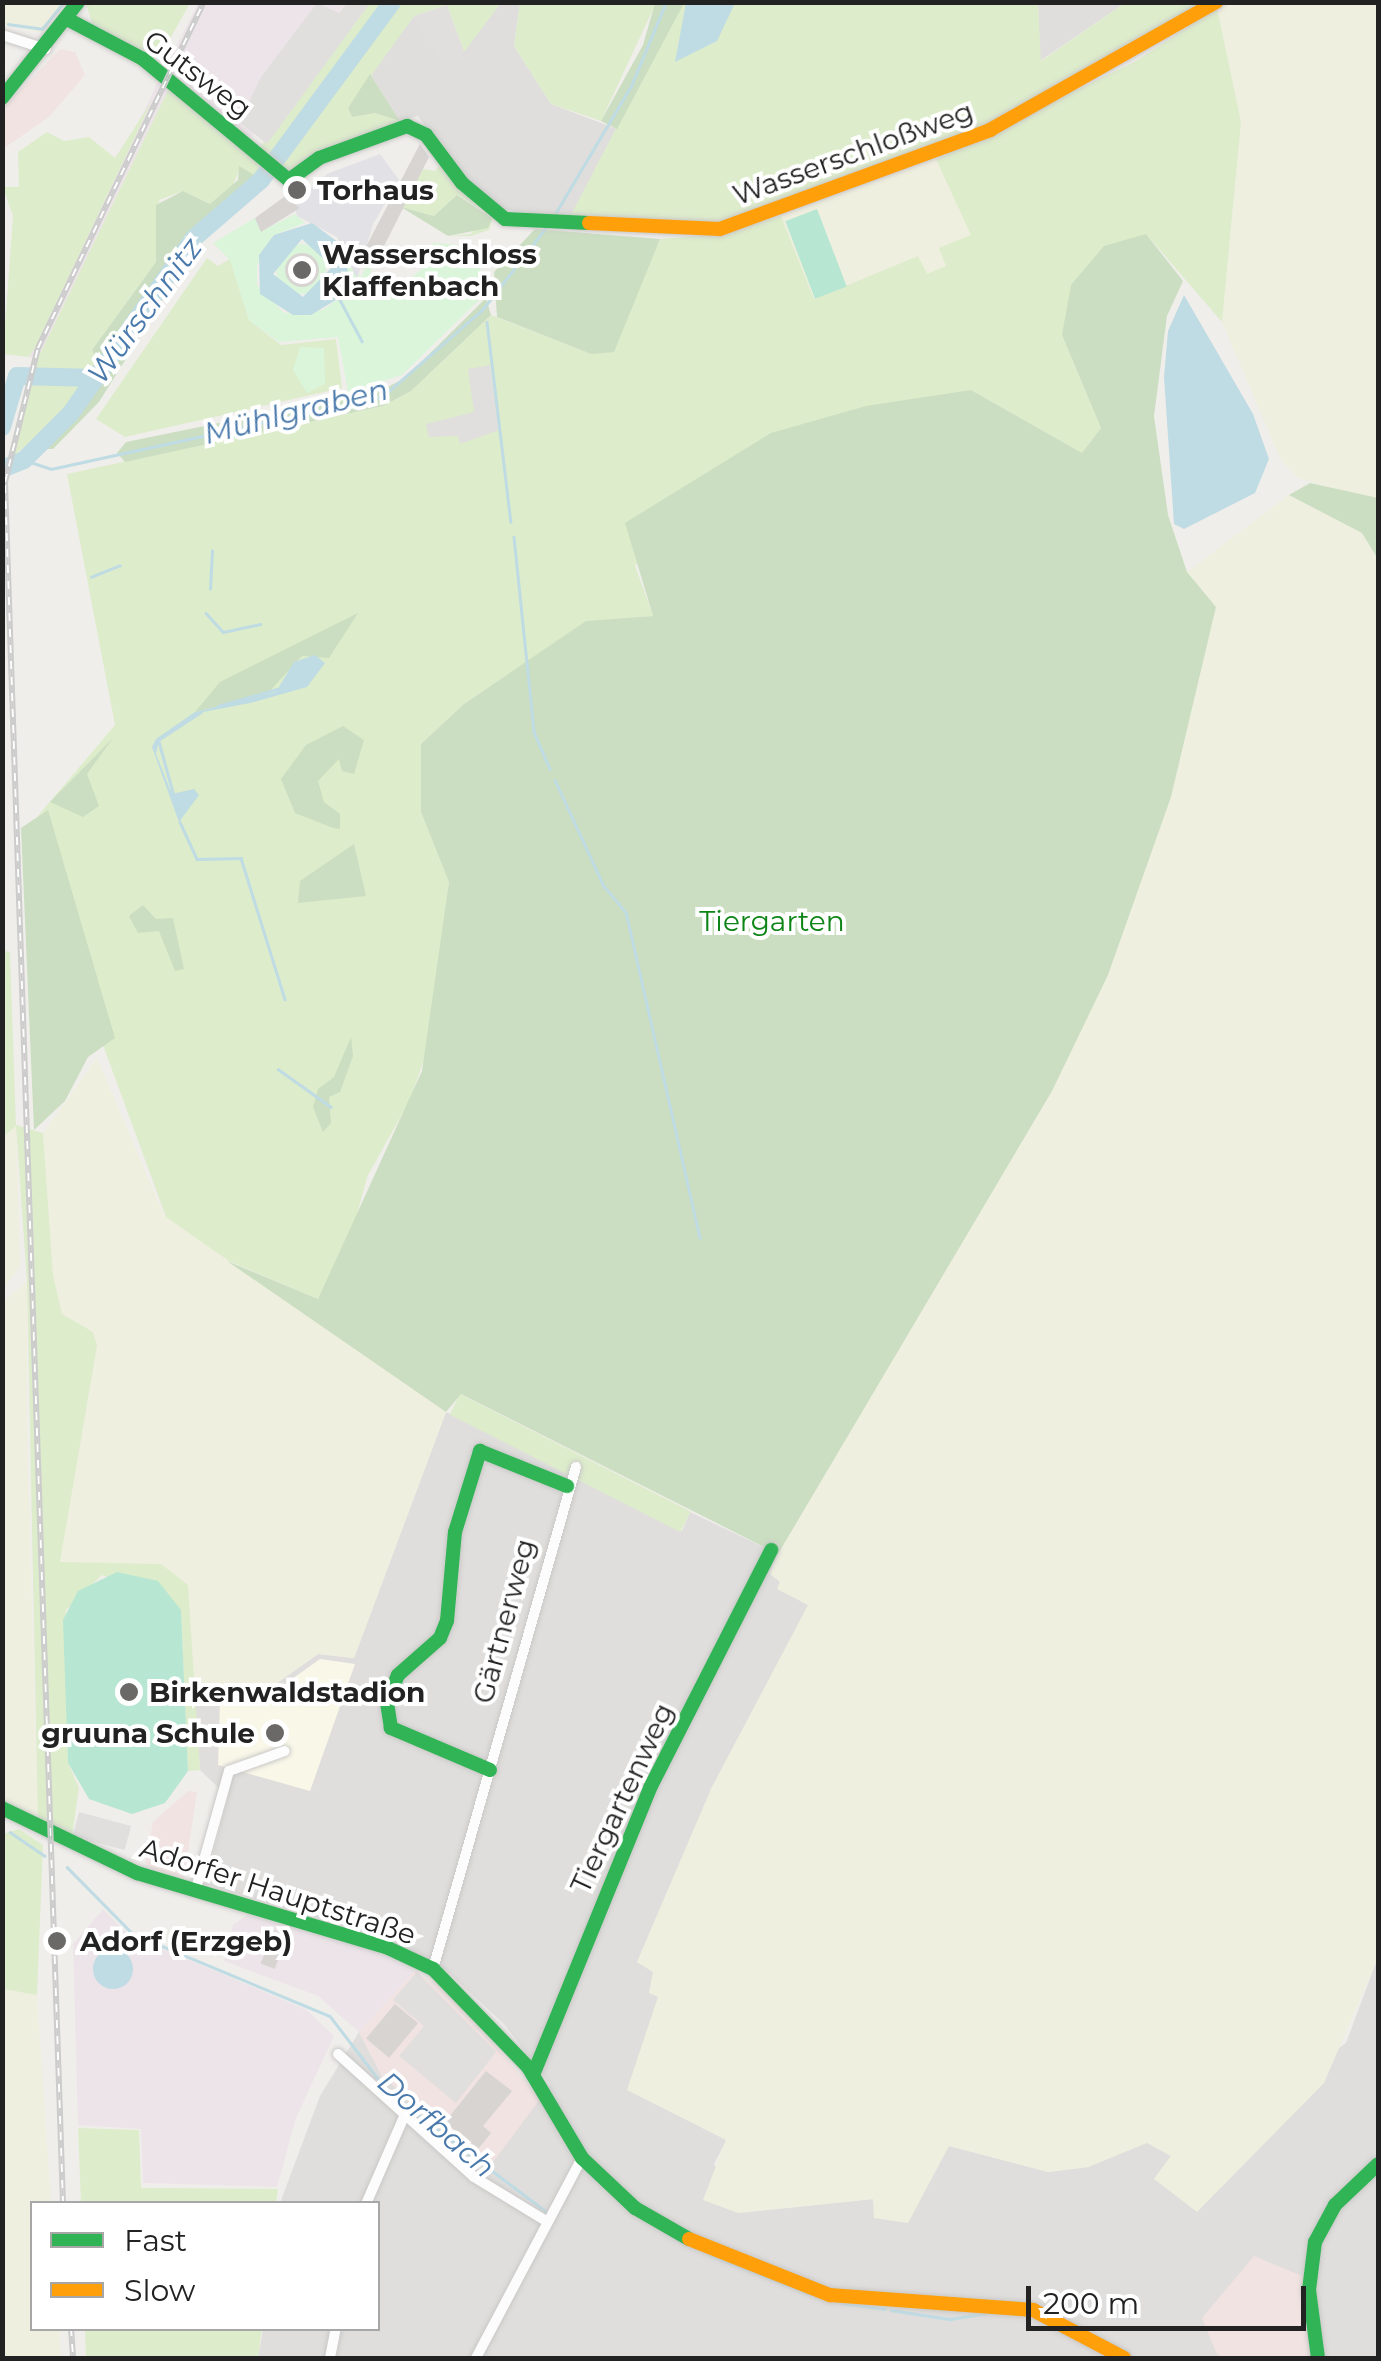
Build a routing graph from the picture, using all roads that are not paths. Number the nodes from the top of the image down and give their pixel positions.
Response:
1 (78, 2) edge
2 (1216, 2) edge
3 (69, 20) junction
4 (2, 34) edge
5 (47, 49) junction
6 (2, 98) edge
7 (286, 177) joint
8 (576, 1467) dead end
9 (567, 1486) junction
10 (771, 1550) dead end
11 (285, 1751) dead end
12 (490, 1770) junction
13 (2, 1808) edge
14 (9, 1820) edge
15 (195, 1892) junction
16 (433, 1969) junction
17 (338, 2054) dead end
18 (533, 2076) junction
19 (404, 2119) junction
20 (582, 2158) junction
21 (1378, 2164) edge
22 (367, 2201) edge
23 (546, 2221) junction
24 (335, 2331) edge
25 (330, 2358) edge
26 (476, 2358) edge
27 (1124, 2358) edge
28 (1318, 2358) edge

1 - 3 street
2 - 7 street, Wasserschloßweg
3 - 5 street
3 - 7 street, Gutsweg
4 - 5 street
5 - 6 street
8 - 9 street, Gärtnerweg
9 - 12 street, Gärtnerweg
9 - 12 street, Gärtnerweg
10 - 18 street, Tiergartenweg
11 - 15 street
12 - 16 street, Gärtnerweg
13 - 14 street, Adorfer Hauptstraße
14 - 15 street, Adorfer Hauptstraße
15 - 16 street, Adorfer Hauptstraße
16 - 18 street, Adorfer Hauptstraße
17 - 19 street
18 - 20 street, Adorfer Hauptstraße
19 - 22 street
19 - 23 street
20 - 23 street
20 - 27 street, Adorfer Hauptstraße
21 - 28 street
23 - 26 street
24 - 25 street

